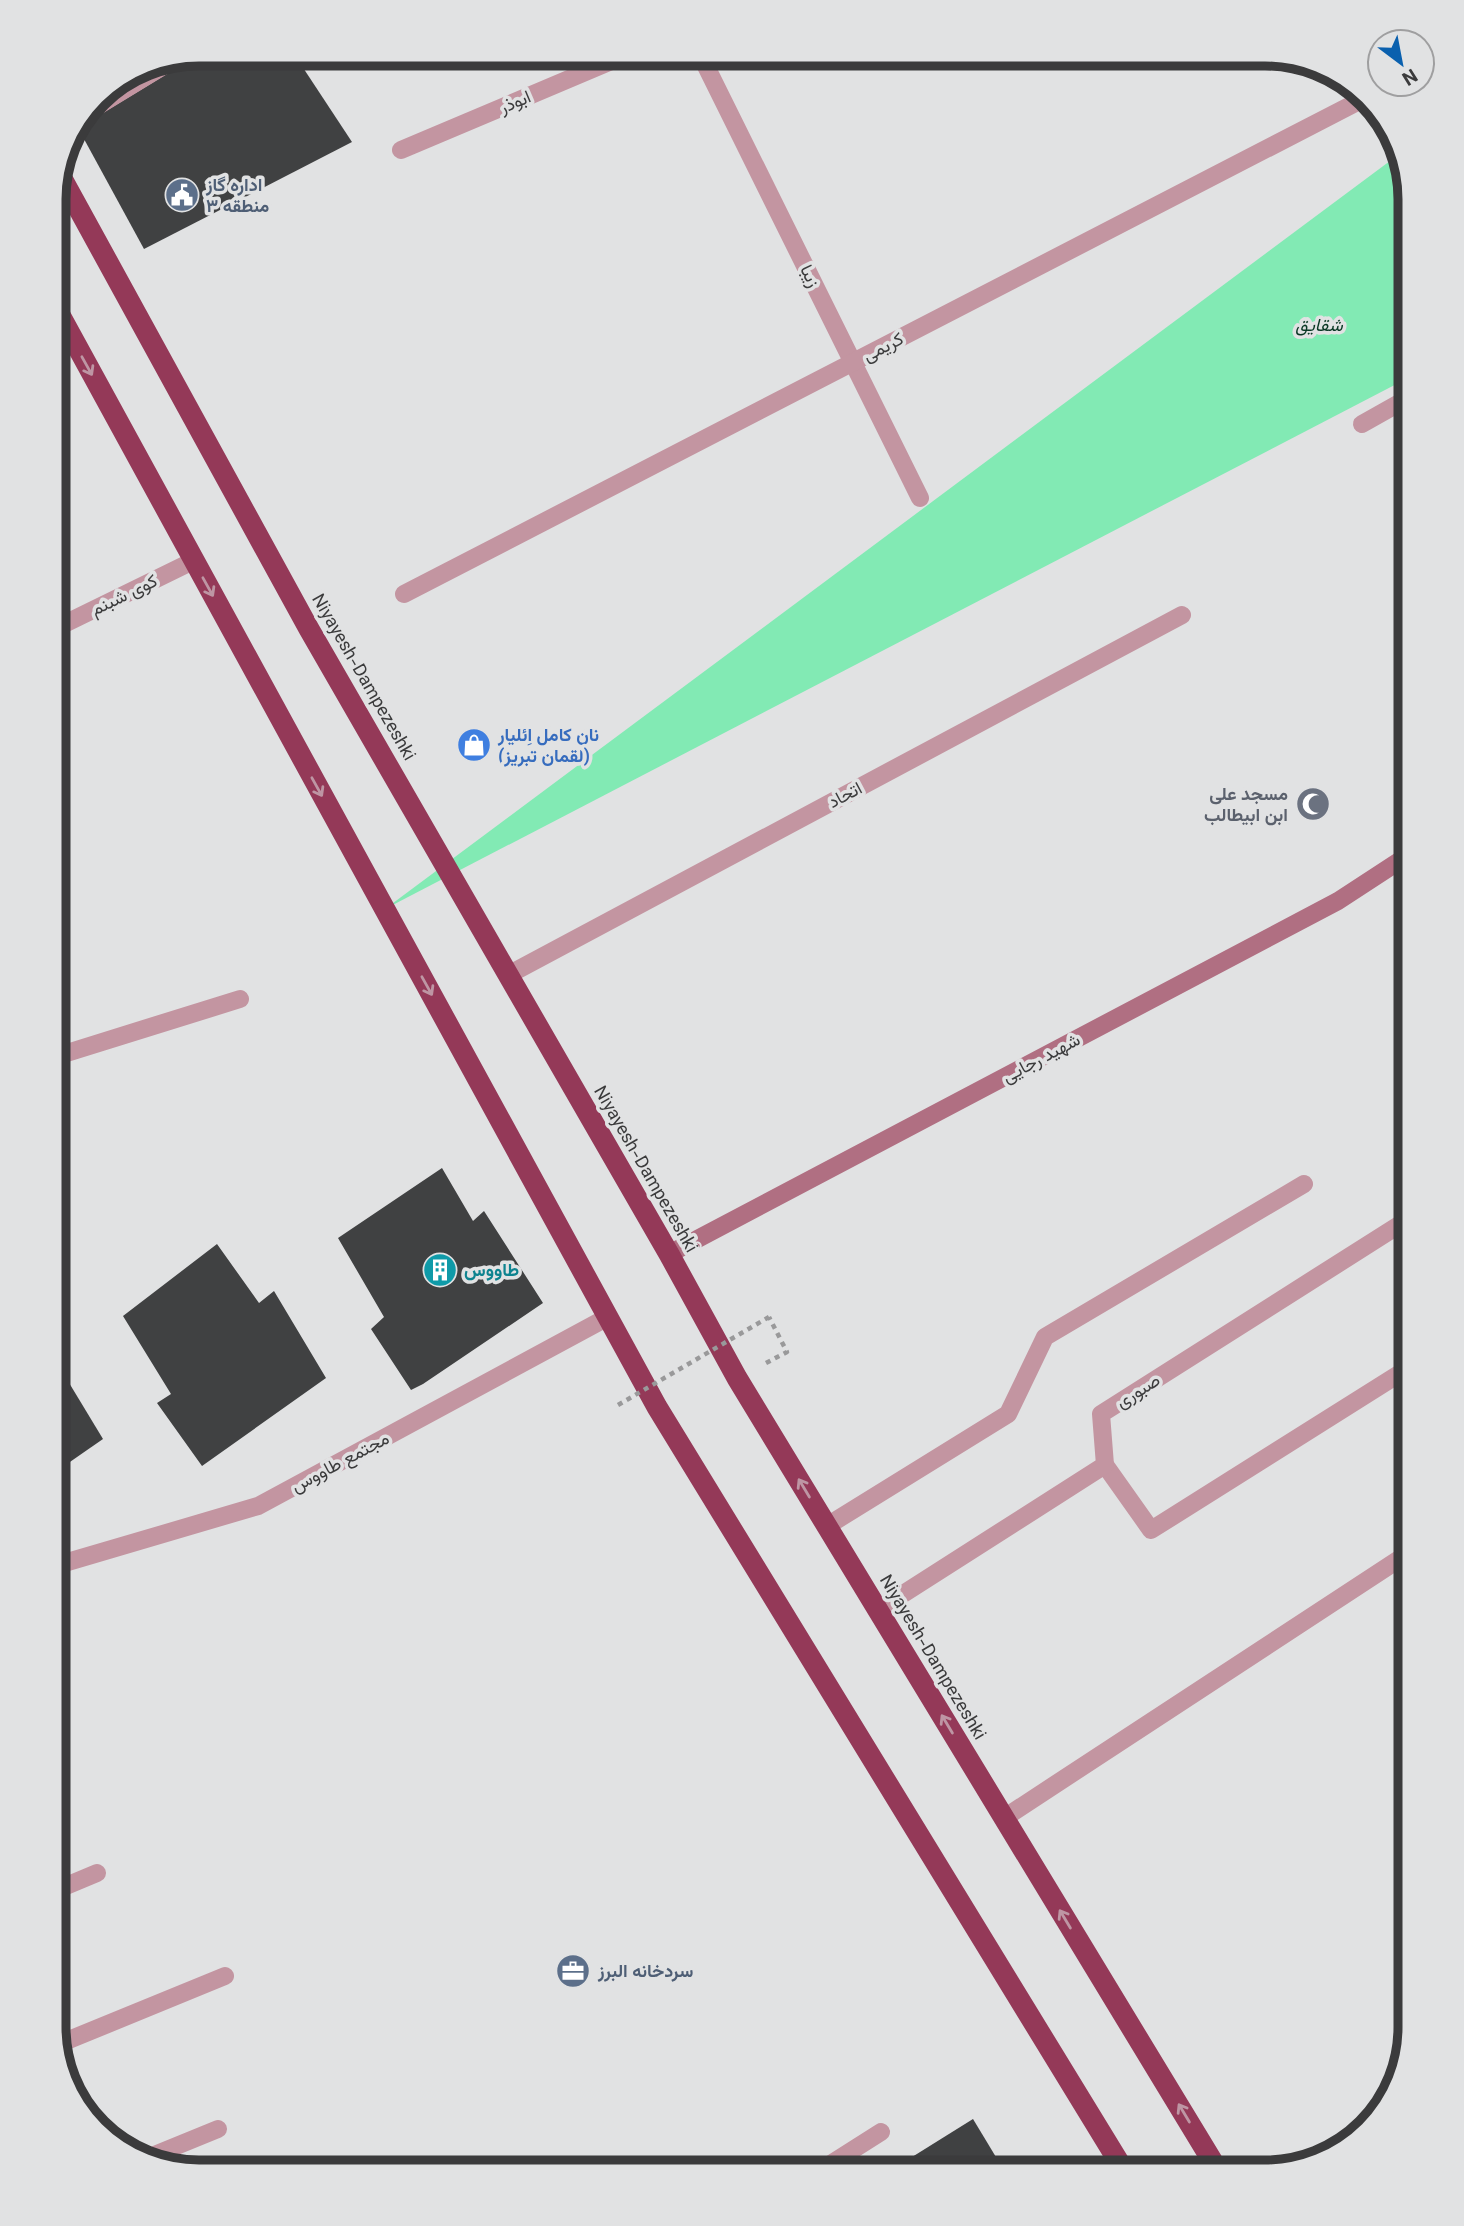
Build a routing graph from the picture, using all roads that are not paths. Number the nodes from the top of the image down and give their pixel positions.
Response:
1 (599, 66) edge
2 (706, 66) edge
3 (1356, 103) edge
4 (401, 150) dead end
5 (67, 188) edge
6 (67, 328) edge
7 (853, 362) junction
8 (1398, 404) edge
9 (1362, 424) dead end
10 (920, 498) dead end
11 (194, 561) junction
12 (404, 594) dead end
13 (1182, 615) dead end
14 (67, 623) edge
15 (1398, 862) edge
16 (508, 975) junction
17 (240, 999) dead end
18 (67, 1054) edge
19 (1304, 1184) dead end
20 (1398, 1226) edge
21 (669, 1254) junction
22 (608, 1317) junction
23 (1398, 1375) edge
24 (1105, 1465) junction
25 (827, 1526) junction
26 (1398, 1560) edge
27 (66, 1562) edge
28 (878, 1610) junction
29 (1004, 1818) junction
30 (97, 1873) dead end
31 (66, 1886) edge
32 (225, 1976) dead end
33 (68, 2040) edge
34 (218, 2129) dead end
35 (881, 2132) dead end
36 (160, 2153) edge
37 (838, 2160) edge
38 (1118, 2160) edge
39 (1212, 2160) edge

1 - 4 street, ابوذر
2 - 7 street, زیبا
3 - 7 street, کریمی
5 - 16 highway, Niyayesh-Dampezeshki
6 -> 11 highway
7 - 10 street, زیبا
7 - 12 street, کریمی
8 - 9 street
11 - 14 street, کوی شبنم
11 -> 22 highway
13 - 16 street, اتحاد
15 - 21 main road, شهید رجایی
16 - 21 highway, Niyayesh-Dampezeshki
17 - 18 street
19 - 25 street
20 - 24 street, صبوری
25 -> 21 highway, Niyayesh-Dampezeshki
22 - 27 street, مجتمع طاووس
22 - 38 highway
23 - 24 street
24 - 28 street
25 - 28 highway, Niyayesh-Dampezeshki
26 - 29 street
29 -> 28 highway, Niyayesh-Dampezeshki
39 -> 29 highway, Niyayesh-Dampezeshki
30 - 31 street
32 - 33 street
34 - 36 street
35 - 37 street

